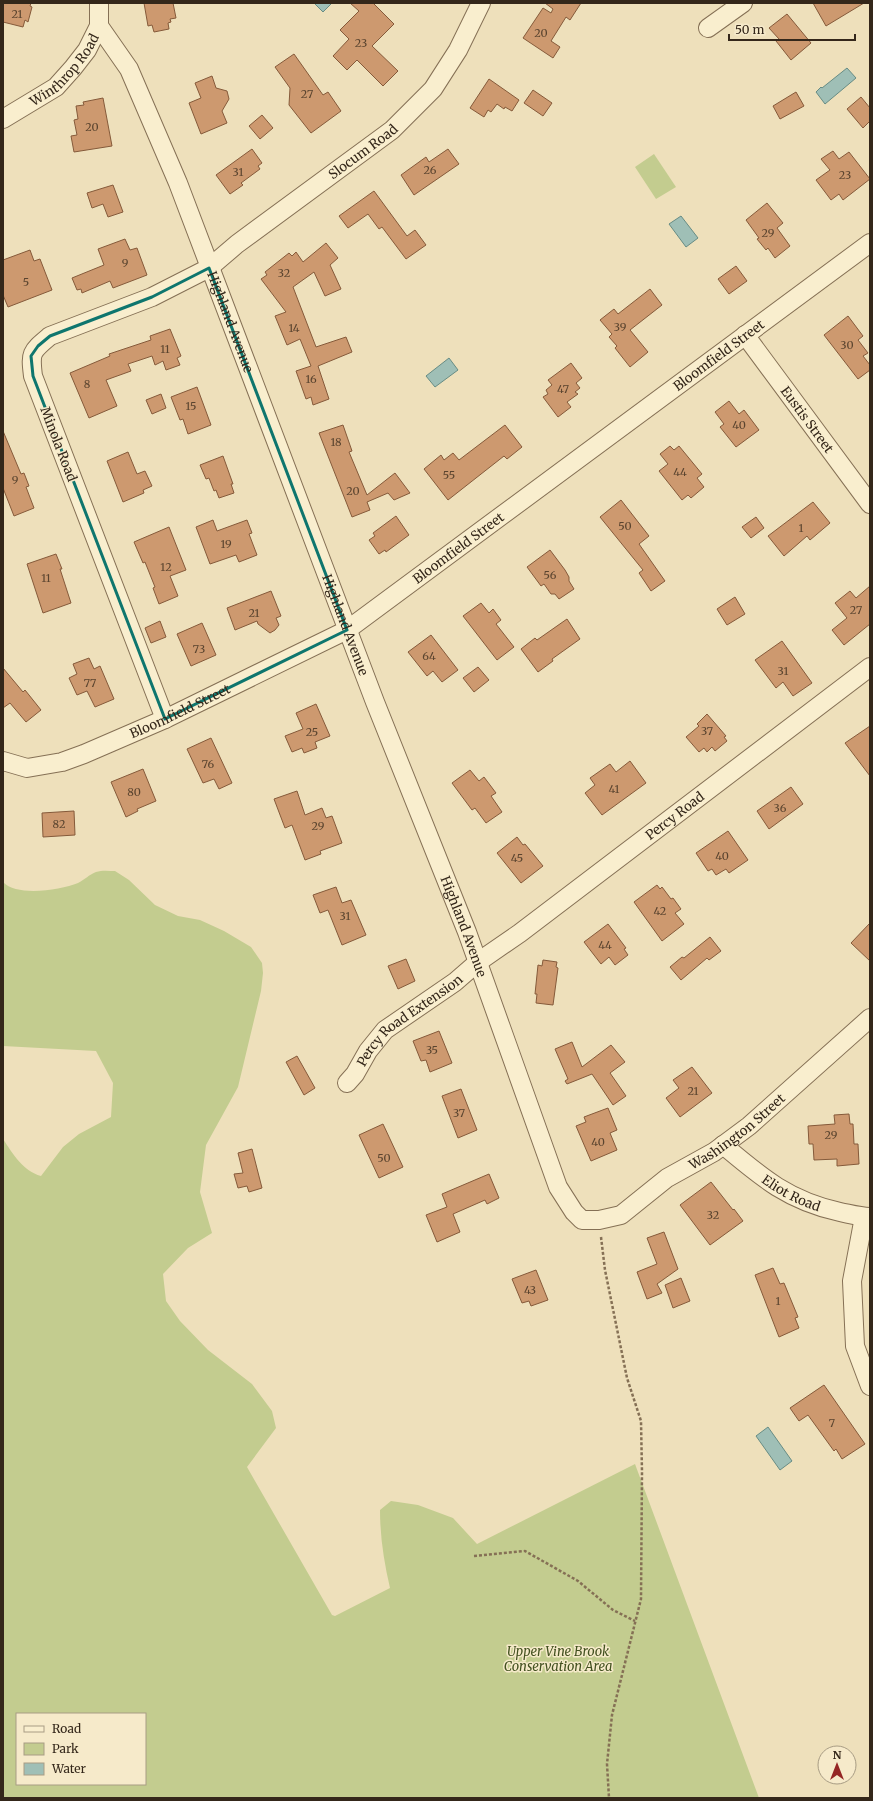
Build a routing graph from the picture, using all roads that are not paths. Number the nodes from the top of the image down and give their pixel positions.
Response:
1 (99, 3) edge
2 (481, 3) edge
3 (743, 3) edge
4 (99, 26) junction
5 (708, 28) dead end
6 (3, 119) edge
7 (870, 243) edge
8 (210, 268) junction
9 (745, 335) junction
10 (870, 504) edge
11 (347, 630) junction
12 (870, 667) edge
13 (165, 719) junction
14 (3, 761) edge
15 (478, 962) junction
16 (870, 1018) edge
17 (347, 1083) dead end
18 (723, 1145) junction
19 (867, 1217) edge
20 (594, 1220) joint
21 (870, 1386) edge

1 - 4 street, Winthrop Road
2 - 8 street, Slocum Road
3 - 5 street
4 - 6 street, Winthrop Road
4 - 8 street, Highland Avenue
7 - 9 street, Bloomfield Street
8 - 11 street, Highland Avenue
8 - 13 street, Minola Road
9 - 10 street, Eustis Street
9 - 11 street, Bloomfield Street
11 - 13 street, Bloomfield Street
11 - 15 street, Highland Avenue
12 - 15 street, Percy Road
13 - 14 street, Bloomfield Street
15 - 17 street, Percy Road Extension
15 - 20 street, Highland Avenue
16 - 18 street, Washington Street
18 - 19 street, Eliot Road
18 - 20 street, Washington Street
19 - 21 street

